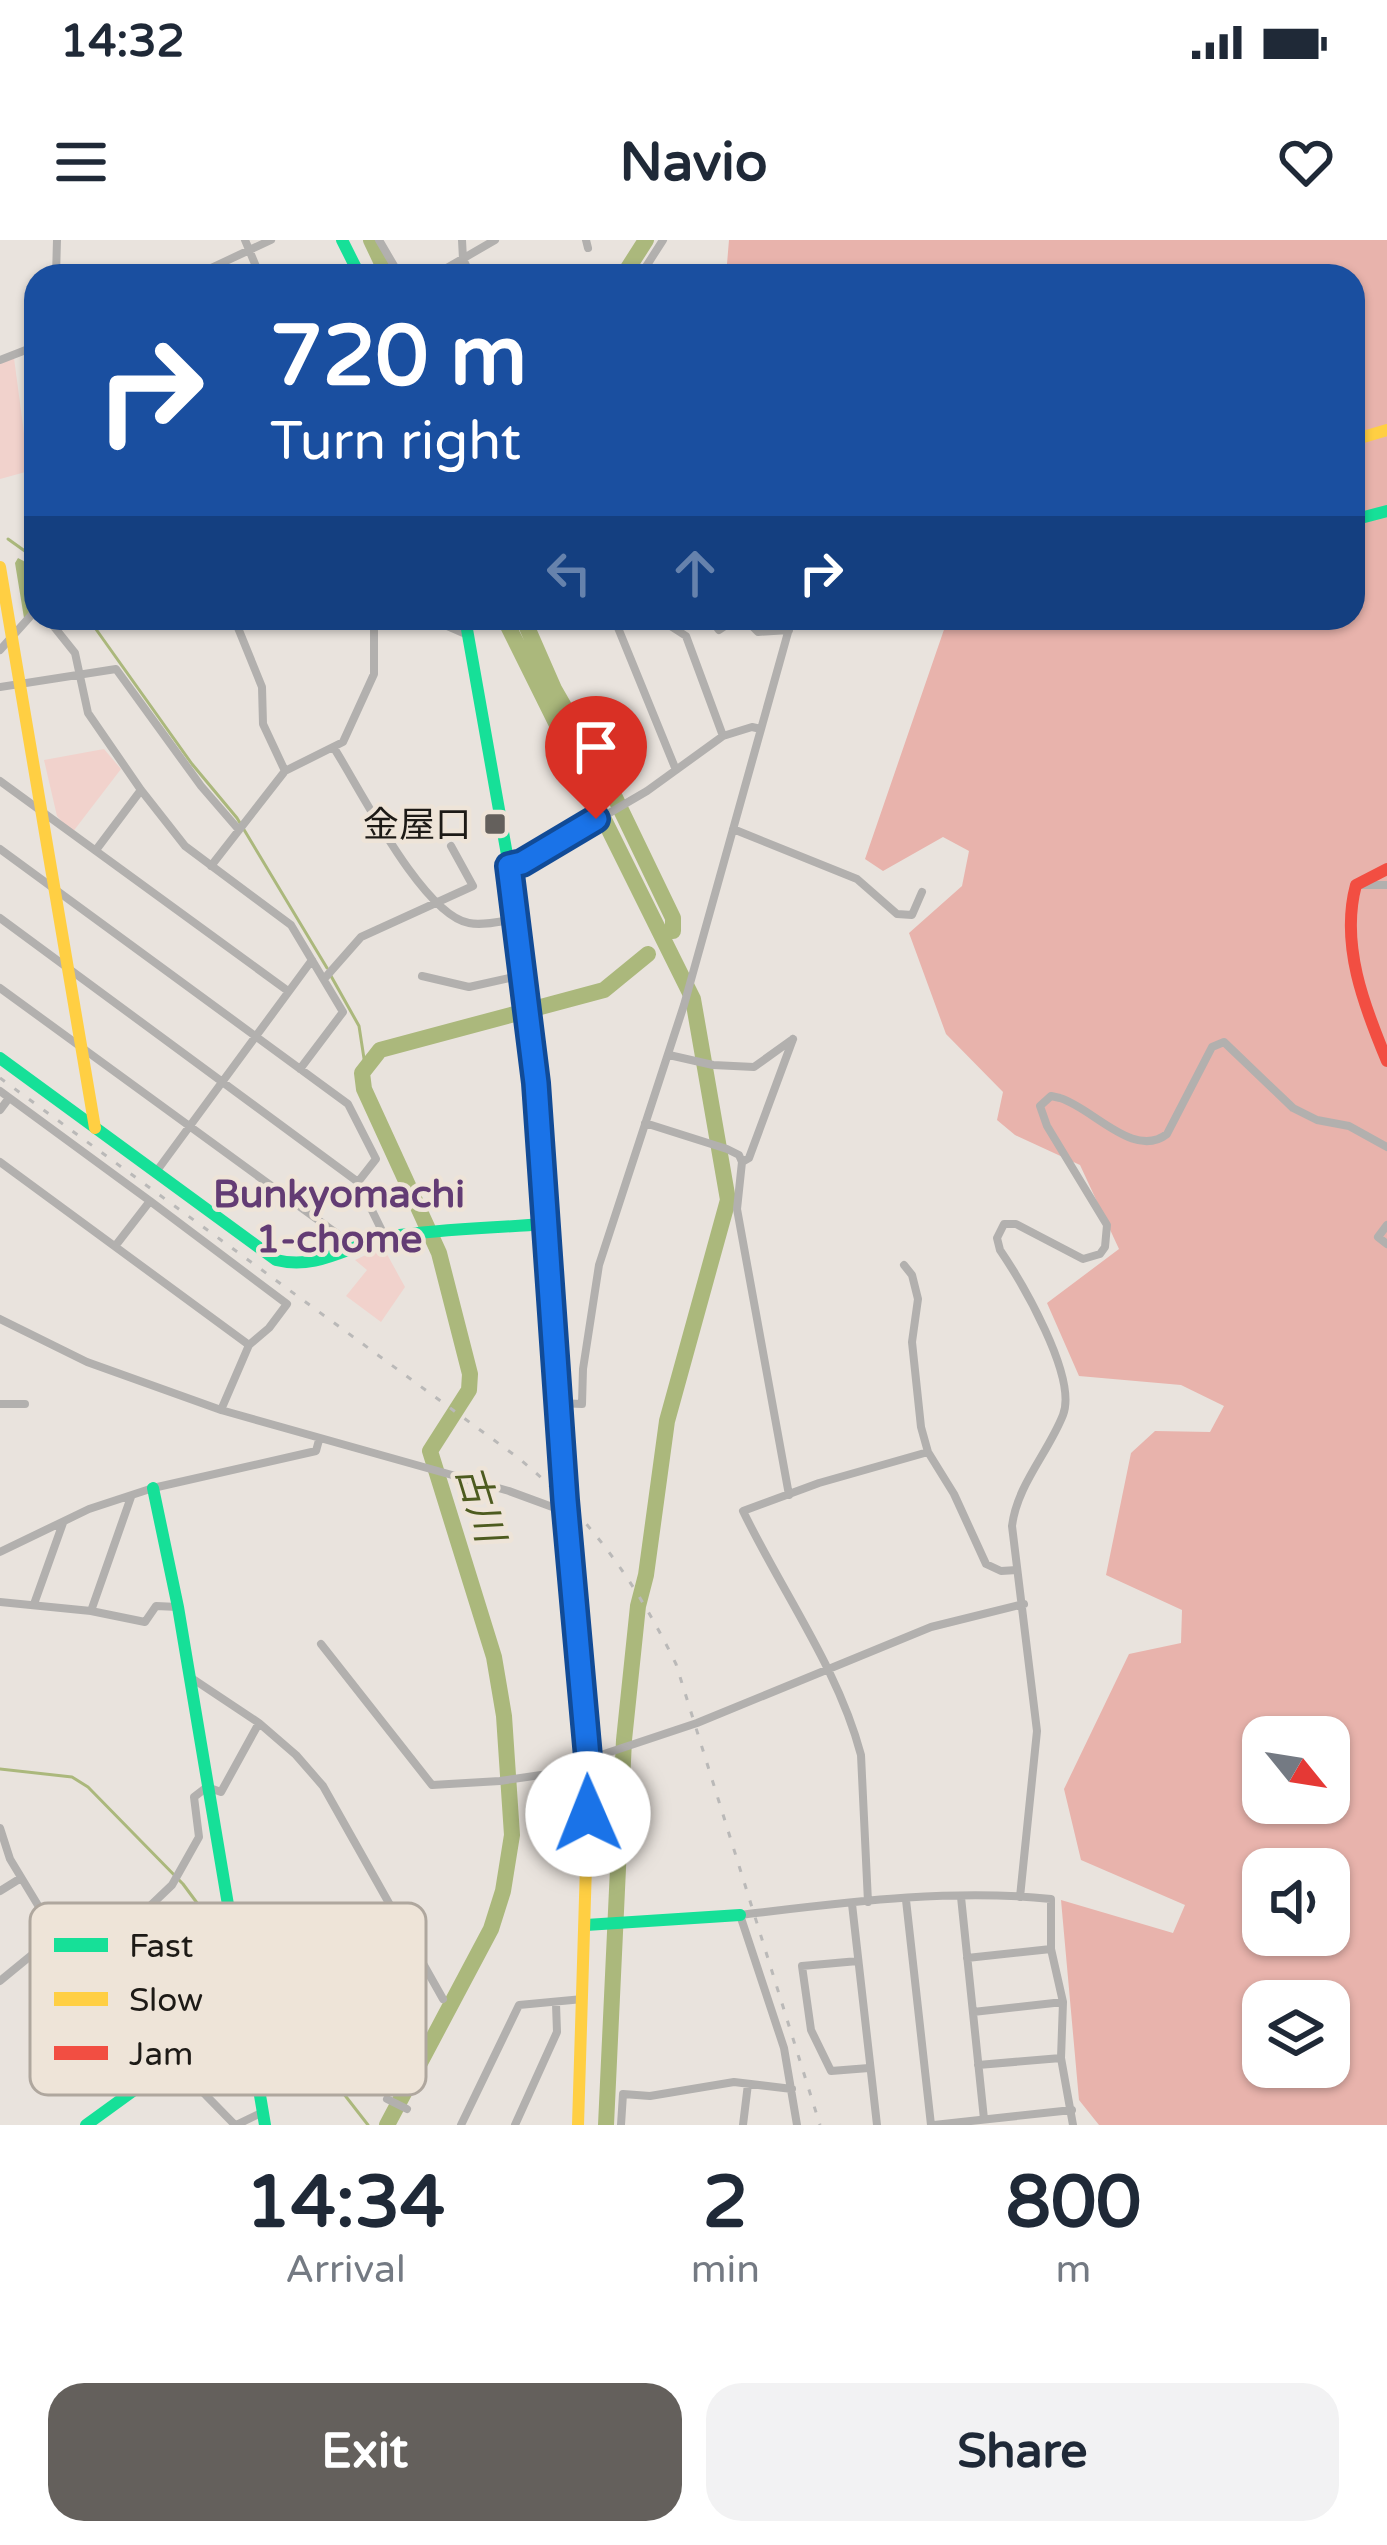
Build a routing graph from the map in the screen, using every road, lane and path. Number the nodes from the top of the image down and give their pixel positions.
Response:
1 (271, 240) edge
2 (462, 240) edge
3 (495, 240) edge
4 (247, 245) edge
5 (463, 259) junction
6 (215, 264) edge
7 (454, 264) edge
8 (465, 264) edge
9 (0, 567) edge
10 (3, 602) edge
11 (24, 624) edge
12 (57, 630) edge
13 (238, 630) edge
14 (374, 630) edge
15 (457, 630) edge
16 (467, 630) edge
17 (619, 630) edge
18 (677, 630) edge
19 (755, 630) edge
20 (789, 630) joint
21 (468, 635) junction
22 (12, 637) junction
23 (0, 650) edge
24 (80, 674) junction
25 (20, 684) junction
26 (0, 687) edge
27 (761, 729) junction
28 (723, 736) junction
29 (334, 748) junction
30 (676, 770) junction
31 (285, 771) junction
32 (0, 781) edge
33 (141, 790) junction
34 (41, 811) junction
35 (239, 830) junction
36 (733, 830) junction
37 (451, 846) dead end
38 (0, 849) edge
39 (96, 850) junction
40 (212, 866) junction
41 (509, 866) junction
42 (1387, 869) edge
43 (1385, 884) edge
44 (1356, 885) junction
45 (55, 889) junction
46 (922, 892) dead end
47 (434, 902) junction
48 (0, 918) edge
49 (516, 919) junction
50 (312, 960) junction
51 (68, 968) junction
52 (523, 975) junction
53 (422, 976) dead end
54 (324, 979) junction
55 (0, 988) edge
56 (288, 991) junction
57 (255, 1036) junction
58 (82, 1047) junction
59 (669, 1055) junction
60 (0, 1058) edge
61 (1387, 1061) edge
62 (300, 1069) junction
63 (221, 1081) junction
64 (0, 1090) edge
65 (9, 1097) junction
66 (0, 1110) edge
67 (645, 1123) junction
68 (189, 1126) junction
69 (95, 1127) junction
70 (1387, 1147) edge
71 (0, 1162) edge
72 (742, 1162) junction
73 (156, 1172) junction
74 (358, 1182) junction
75 (150, 1201) junction
76 (544, 1223) junction
77 (1387, 1225) edge
78 (386, 1239) junction
79 (1387, 1244) edge
80 (116, 1245) junction
81 (351, 1249) junction
82 (904, 1265) dead end
83 (0, 1318) edge
84 (250, 1345) junction
85 (558, 1403) junction
86 (25, 1404) dead end
87 (0, 1405) edge
88 (221, 1410) junction
89 (319, 1440) junction
90 (928, 1452) junction
91 (153, 1488) junction
92 (132, 1495) junction
93 (789, 1495) junction
94 (566, 1512) junction
95 (64, 1521) junction
96 (0, 1552) edge
97 (1017, 1570) junction
98 (0, 1602) edge
99 (34, 1604) junction
100 (1024, 1604) junction
101 (178, 1607) junction
102 (91, 1611) junction
103 (321, 1644) dead end
104 (828, 1671) junction
105 (190, 1677) junction
106 (259, 1723) junction
107 (588, 1764) junction
108 (207, 1787) junction
109 (0, 1828) edge
110 (22, 1878) junction
111 (0, 1891) edge
112 (961, 1897) junction
113 (1020, 1897) junction
114 (906, 1900) junction
115 (868, 1902) junction
116 (37, 1903) edge
117 (153, 1903) edge
118 (227, 1903) edge
119 (389, 1903) edge
120 (852, 1904) junction
121 (740, 1915) junction
122 (586, 1925) junction
123 (1051, 1949) junction
124 (30, 1956) edge
125 (967, 1958) junction
126 (858, 1960) junction
127 (426, 1969) edge
128 (0, 1981) edge
129 (443, 1999) dead end
130 (585, 1999) junction
131 (1064, 2002) junction
132 (556, 2004) junction
133 (973, 2012) junction
134 (1061, 2058) junction
135 (978, 2065) junction
136 (869, 2068) junction
137 (748, 2084) junction
138 (792, 2090) junction
139 (127, 2095) edge
140 (205, 2095) edge
141 (387, 2099) dead end
142 (406, 2109) dead end
143 (1072, 2110) junction
144 (264, 2118) edge
145 (984, 2119) junction
146 (86, 2125) edge
147 (235, 2125) edge
148 (461, 2125) edge
149 (515, 2125) edge
150 (578, 2125) edge
151 (621, 2125) edge
152 (743, 2125) edge
153 (797, 2125) edge
154 (877, 2125) edge
155 (933, 2125) edge
156 (1073, 2125) edge

1 - 4 street
2 - 5 street
3 - 5 street
4 - 6 street
5 - 7 street
5 - 8 street
9 - 10 street
10 - 22 street
11 - 22 street
12 - 24 street
13 - 31 street
14 - 29 street
15 - 21 street
16 - 21 street
17 - 30 street
18 - 28 street
19 - 20 street
20 - 27 street
21 - 41 street
22 - 23 street
22 - 25 street
24 - 25 street
24 - 33 street
24 - 35 street
25 - 26 street
25 - 34 street
27 - 28 street
27 - 36 street
28 - 30 street
29 - 31 street
29 - 47 street
30 - 41 street
31 - 35 street
32 - 34 street
33 - 39 street
33 - 40 street
34 - 39 street
34 - 45 street
35 - 40 street
36 - 46 street
36 - 59 street
37 - 47 street
38 - 45 street
39 - 56 street
40 - 50 street
41 - 49 street
42 - 44 street
43 - 44 street
44 - 61 street
45 - 51 street
45 - 57 street
47 - 49 street
47 - 54 street
48 - 51 street
49 - 52 street
50 - 54 street
50 - 56 street
51 - 58 street
51 - 63 street
52 - 53 street
52 - 76 street
54 - 62 street
55 - 58 street
56 - 57 street
57 - 62 street
57 - 63 street
58 - 68 street
58 - 69 street
59 - 67 street
59 - 72 street
60 - 69 street
62 - 74 street
63 - 68 street
63 - 74 street
64 - 65 street
65 - 66 street
65 - 75 street
67 - 72 street
67 - 85 street
68 - 73 street
68 - 81 street
69 - 73 street
70 - 97 street
71 - 80 street
72 - 93 street
73 - 81 street
74 - 78 street
75 - 80 street
75 - 84 street
76 - 78 street
76 - 85 street
77 - 79 street
78 - 81 street
80 - 84 street
82 - 90 street
83 - 88 street
84 - 88 street
85 - 94 street
86 - 87 street
88 - 89 street
89 - 91 street
89 - 94 street
90 - 93 street
90 - 97 street
91 - 92 street
91 - 101 street
92 - 95 street
92 - 102 street
93 - 104 street
94 - 107 street
95 - 96 street
95 - 99 street
97 - 100 street
98 - 99 street
99 - 102 street
100 - 104 street
100 - 113 street
101 - 102 street
101 - 105 street
103 - 107 street
104 - 107 street
104 - 115 street
105 - 106 street
105 - 108 street
106 - 108 street
106 - 119 street
107 - 122 street
108 - 117 street
108 - 118 street
109 - 110 street
110 - 111 street
110 - 116 street
112 - 113 street
112 - 114 street
112 - 125 street
113 - 123 street
114 - 115 street
114 - 155 street
115 - 120 street
120 - 121 street
120 - 126 street
121 - 122 street
121 - 138 street
122 - 130 street
123 - 125 street
123 - 131 street
124 - 128 street
125 - 133 street
126 - 136 street
126 - 136 street
127 - 129 street
130 - 132 street
130 - 150 street
131 - 133 street
131 - 134 street
132 - 148 street
132 - 149 street
133 - 135 street
134 - 135 street
134 - 143 street
135 - 145 street
136 - 154 street
137 - 138 street
137 - 151 street
137 - 152 street
138 - 153 street
139 - 146 street
140 - 147 street
141 - 142 street
143 - 145 street
143 - 156 street
144 - 147 street
145 - 155 street

